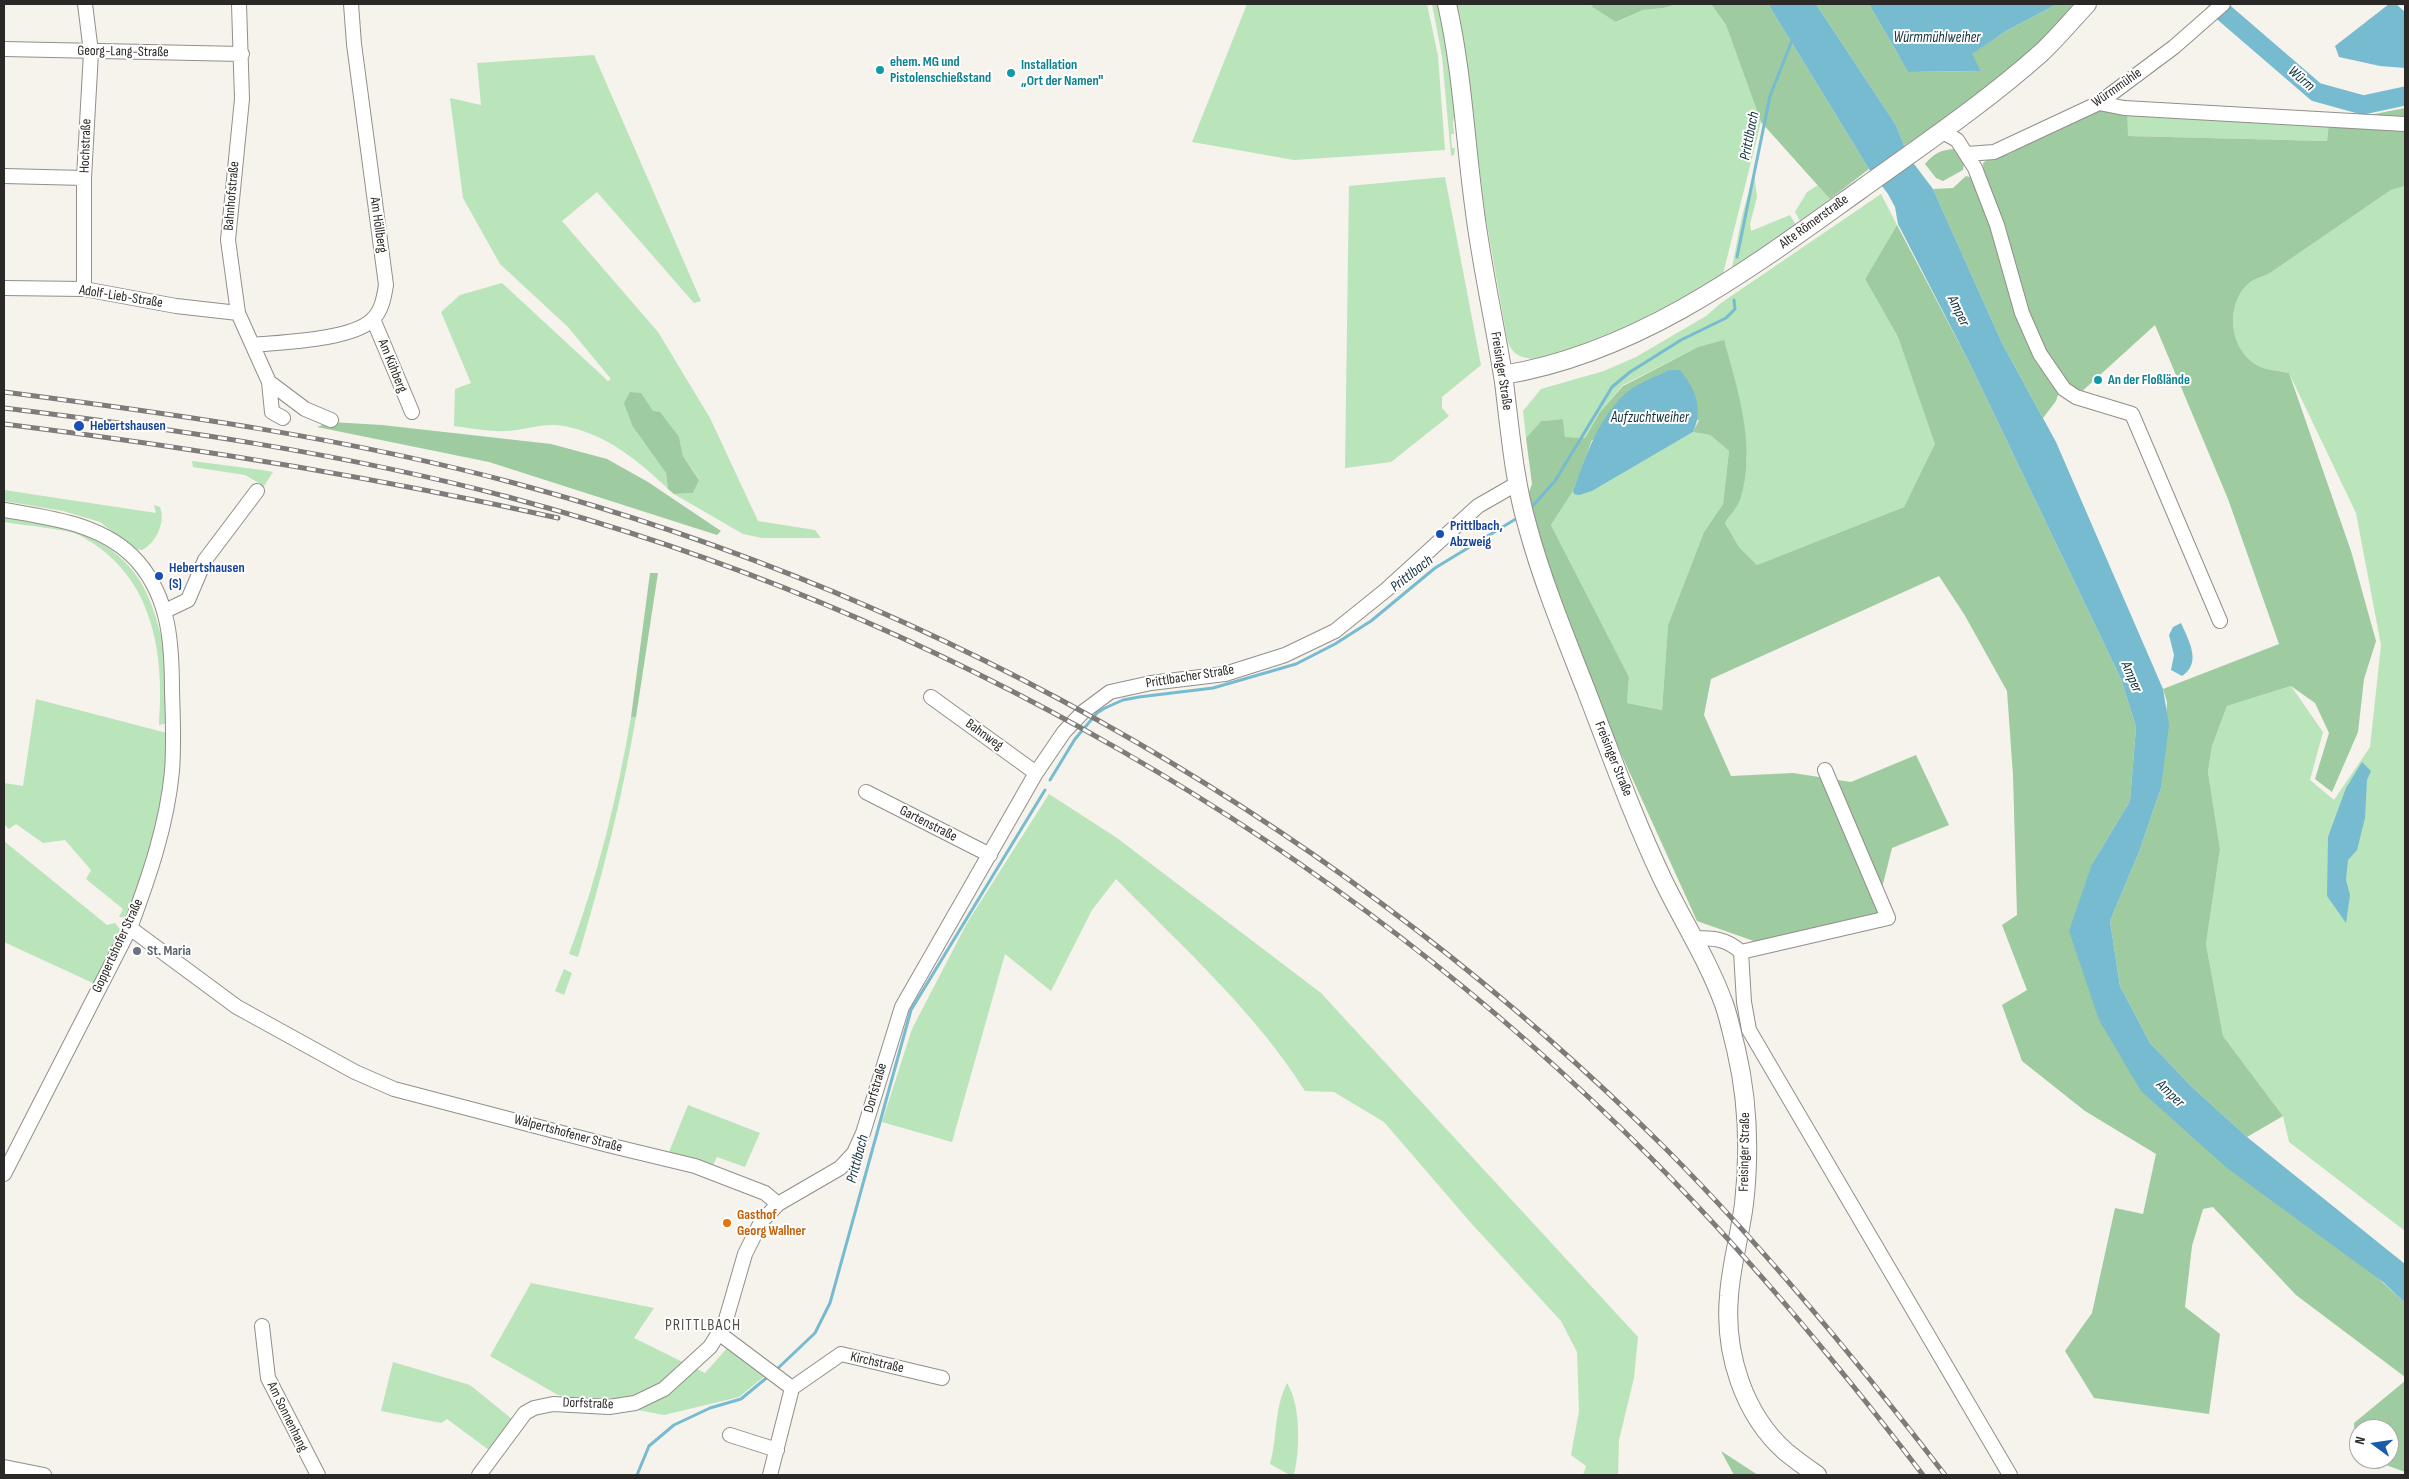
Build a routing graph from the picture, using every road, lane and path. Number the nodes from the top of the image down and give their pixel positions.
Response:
1 (85, 4) edge
2 (238, 4) edge
3 (351, 4) edge
4 (1447, 4) edge
5 (2087, 4) edge
6 (2218, 8) edge
7 (4, 49) edge
8 (91, 52) junction
9 (242, 54) junction
10 (2099, 102) junction
11 (2405, 124) edge
12 (1942, 131) junction
13 (1967, 154) junction
14 (4, 176) edge
15 (84, 178) junction
16 (4, 288) edge
17 (84, 289) junction
18 (238, 313) junction
19 (373, 319) junction
20 (253, 345) junction
21 (1503, 375) junction
22 (269, 382) junction
23 (412, 412) dead end
24 (283, 418) dead end
25 (331, 420) dead end
26 (1518, 483) junction
27 (257, 491) dead end
28 (4, 510) edge
29 (164, 611) junction
30 (2220, 621) dead end
31 (931, 697) dead end
32 (1039, 768) junction
33 (1825, 770) dead end
34 (866, 792) dead end
35 (990, 855) junction
36 (130, 928) junction
37 (1693, 938) junction
38 (1741, 952) junction
39 (4, 1174) edge
40 (778, 1204) junction
41 (262, 1326) dead end
42 (720, 1334) junction
43 (942, 1378) dead end
44 (792, 1388) junction
45 (730, 1435) dead end
46 (777, 1450) junction
47 (4, 1467) edge
48 (44, 1475) edge
49 (318, 1475) edge
50 (479, 1475) edge
51 (770, 1475) edge
52 (1817, 1475) edge
53 (2010, 1475) edge

1 - 8 street, Hochstraße
2 - 9 street, Bahnhofstraße
3 - 19 street, Am Höllberg
4 - 21 main road, Freisinger Straße
5 - 12 main road, Alte Römerstraße
6 - 10 street, Würmmühle
7 - 8 street, Georg-Lang-Straße
8 - 9 street, Georg-Lang-Straße
8 - 15 street, Hochstraße
9 - 18 street, Bahnhofstraße
10 - 11 street
10 - 13 street, Würmmühle
12 - 13 street
12 - 21 main road, Alte Römerstraße
13 - 30 street
14 - 15 street
15 - 17 street, Hochstraße
16 - 17 street, Adolf-Lieb-Straße
17 - 18 street, Adolf-Lieb-Straße
18 - 20 street, Bahnhofstraße
19 - 20 street
19 - 23 street, Am Kühberg
20 - 22 street, Bahnhofstraße
21 - 26 main road, Freisinger Straße
22 - 24 street, Bahnhofstraße
22 - 25 street, Bahnhofstraße
26 - 32 street, Prittlbacher Straße
26 - 37 main road, Freisinger Straße
27 - 29 street
28 - 29 street, Goppertshofer Straße
29 - 36 street, Goppertshofer Straße
31 - 32 street, Bahnweg
32 - 35 street, Dorfstraße
33 - 38 street
34 - 35 street, Gartenstraße
35 - 40 street, Dorfstraße
36 - 39 street, Goppertshofer Straße
36 - 40 street, Walpertshofener Straße
37 - 38 street
37 - 52 main road, Freisinger Straße
38 - 53 street
40 - 42 street, Dorfstraße
41 - 49 street, Am Sonnenhang
42 - 44 street
42 - 50 street, Dorfstraße
43 - 44 street, Kirchstraße
44 - 46 street
45 - 46 street
46 - 51 street
47 - 48 street

